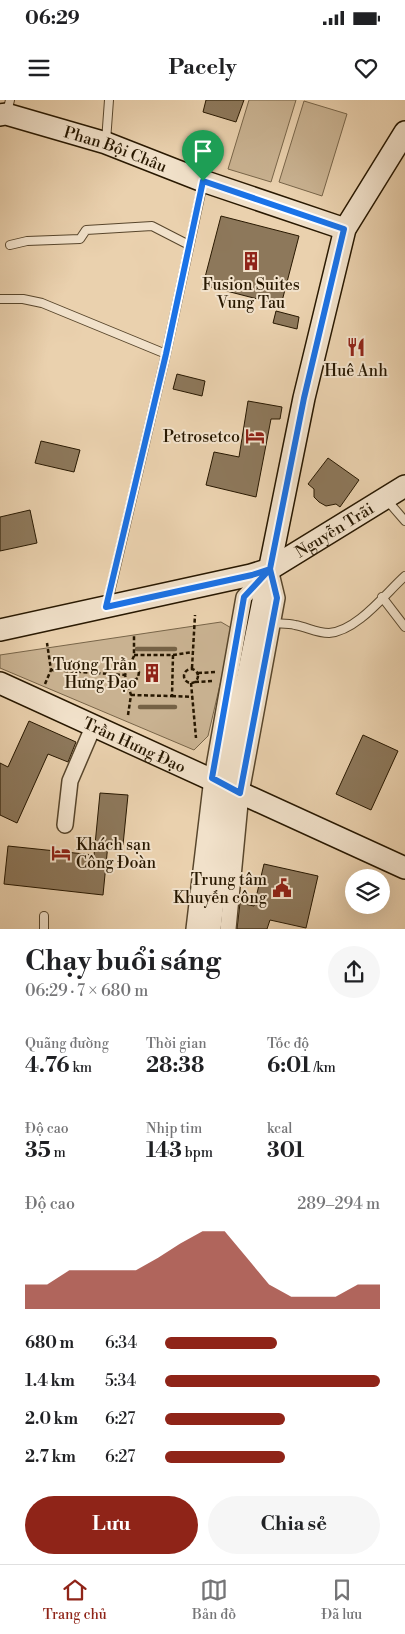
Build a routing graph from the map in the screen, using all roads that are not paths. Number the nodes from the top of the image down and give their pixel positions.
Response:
1 (109, 100) edge
2 (5, 110) edge
3 (405, 132) edge
4 (106, 143) junction
5 (203, 181) junction
6 (344, 229) junction
7 (10, 245) dead end
8 (189, 245) junction
9 (0, 299) edge
10 (166, 354) junction
11 (405, 486) edge
12 (386, 499) junction
13 (405, 521) edge
14 (270, 569) junction
15 (405, 576) edge
16 (382, 597) junction
17 (106, 607) junction
18 (271, 623) junction
19 (405, 627) edge
20 (0, 630) edge
21 (0, 683) edge
22 (94, 725) junction
23 (226, 785) junction
24 (65, 825) dead end
25 (404, 866) edge
26 (44, 916) dead end
27 (44, 929) edge
28 (194, 929) edge
29 (210, 929) edge
30 (228, 929) edge

1 - 4 lane
2 - 4 main road, Phan Bội Châu
3 - 6 main road
4 - 5 main road, Phan Bội Châu
5 - 6 main road, Phan Bội Châu
5 - 8 lane
6 - 14 main road
7 - 8 lane
8 - 10 lane
9 - 10 lane
10 - 17 lane
11 - 12 main road, Nguyễn Trãi
12 - 13 lane
12 - 14 main road, Nguyễn Trãi
14 - 17 main road, Nguyễn Trãi
14 - 18 street
14 - 23 main road
15 - 16 lane
16 - 18 lane
16 - 19 lane
17 - 20 main road, Nguyễn Trãi
18 - 23 street
21 - 22 main road, Trần Hưng Đạo
22 - 23 main road, Trần Hưng Đạo
22 - 24 street
23 - 25 main road, Trần Hưng Đạo
23 - 28 street
23 - 29 main road
23 - 30 street
26 - 27 lane

